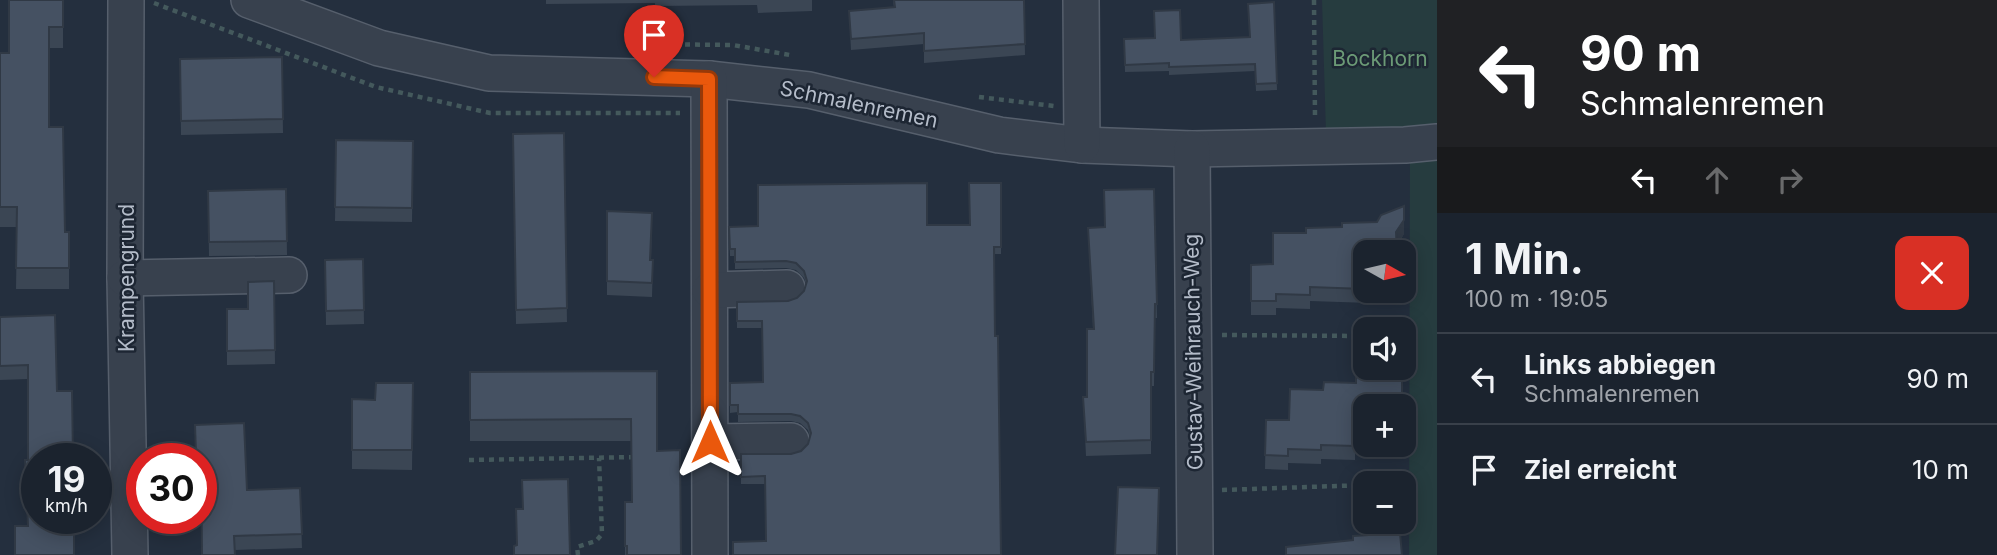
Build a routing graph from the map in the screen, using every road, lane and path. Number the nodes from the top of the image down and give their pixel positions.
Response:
1 (126, 0) edge
2 (249, 0) edge
3 (1081, 0) edge
4 (1314, 0) edge
5 (709, 79) junction
6 (1437, 142) edge
7 (1082, 145) junction
8 (1316, 147) junction
9 (1192, 149) junction
10 (289, 275) dead end
11 (125, 278) junction
12 (787, 288) dead end
13 (710, 290) junction
14 (1192, 334) junction
15 (1353, 336) edge
16 (791, 441) dead end
17 (710, 442) junction
18 (640, 457) edge
19 (599, 458) junction
20 (469, 460) dead end
21 (1353, 485) edge
22 (1195, 491) junction
23 (130, 555) edge
24 (578, 555) edge
25 (710, 555) edge
26 (1195, 555) edge

1 - 11 street, Krampengrund
2 - 5 street, Schmalenremen
3 - 7 street
4 - 8 path
5 - 7 street, Schmalenremen
5 - 13 street
6 - 8 street, Schmalenremen
7 - 9 street, Schmalenremen
8 - 9 street, Schmalenremen
9 - 14 street, Gustav-Weihrauch-Weg
10 - 11 street
11 - 23 street, Krampengrund
12 - 13 street
13 - 17 street
14 - 15 path
14 - 22 street, Gustav-Weihrauch-Weg
16 - 17 street
17 - 25 street
18 - 19 path
19 - 20 path
19 - 24 path
21 - 22 path
22 - 26 street, Gustav-Weihrauch-Weg

